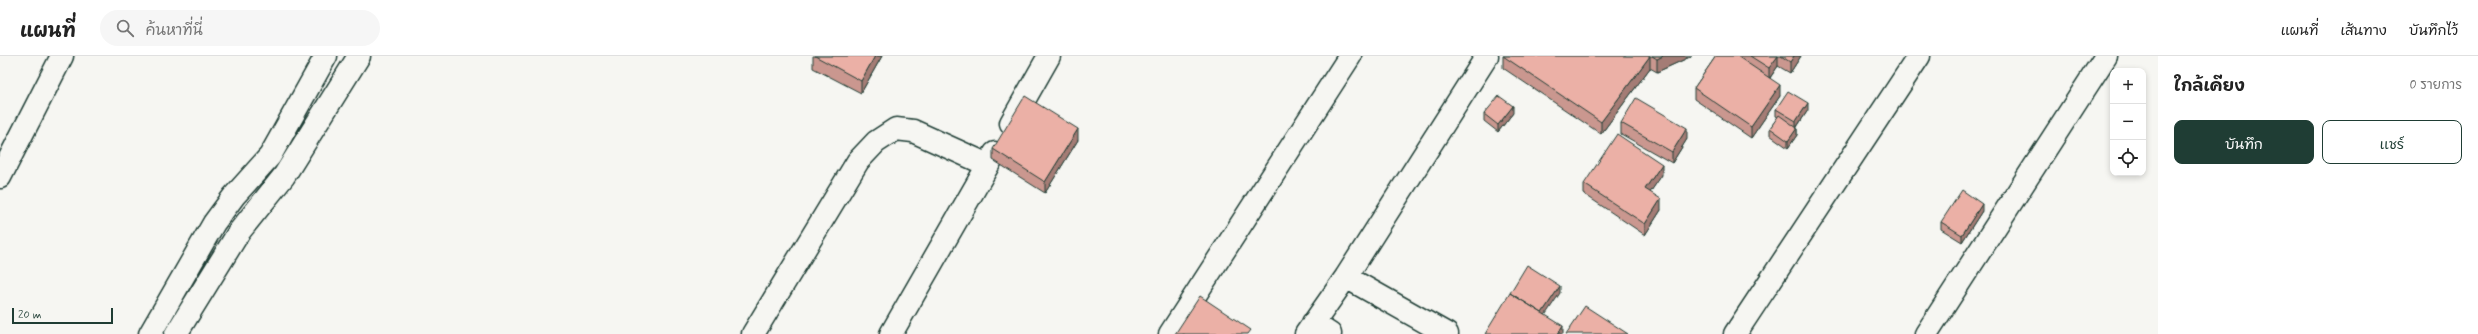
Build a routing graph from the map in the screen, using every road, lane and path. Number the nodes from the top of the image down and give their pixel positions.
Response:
1 (62, 56) edge
2 (326, 56) edge
3 (359, 56) edge
4 (1049, 56) edge
5 (1350, 56) edge
6 (1487, 56) edge
7 (1919, 56) edge
8 (2106, 56) edge
9 (988, 165) junction
10 (0, 177) edge
11 (1346, 277) junction
12 (1316, 330) edge
13 (150, 334) edge
14 (176, 334) edge
15 (753, 334) edge
16 (891, 334) edge
17 (1170, 334) edge
18 (1447, 334) edge
19 (1735, 334) edge
20 (1926, 334) edge

1 - 10 street
2 - 13 street
3 - 14 street
4 - 9 street
5 - 17 street
6 - 11 street
7 - 19 street
8 - 20 street
9 - 15 street
9 - 16 street
11 - 12 street
11 - 18 street

